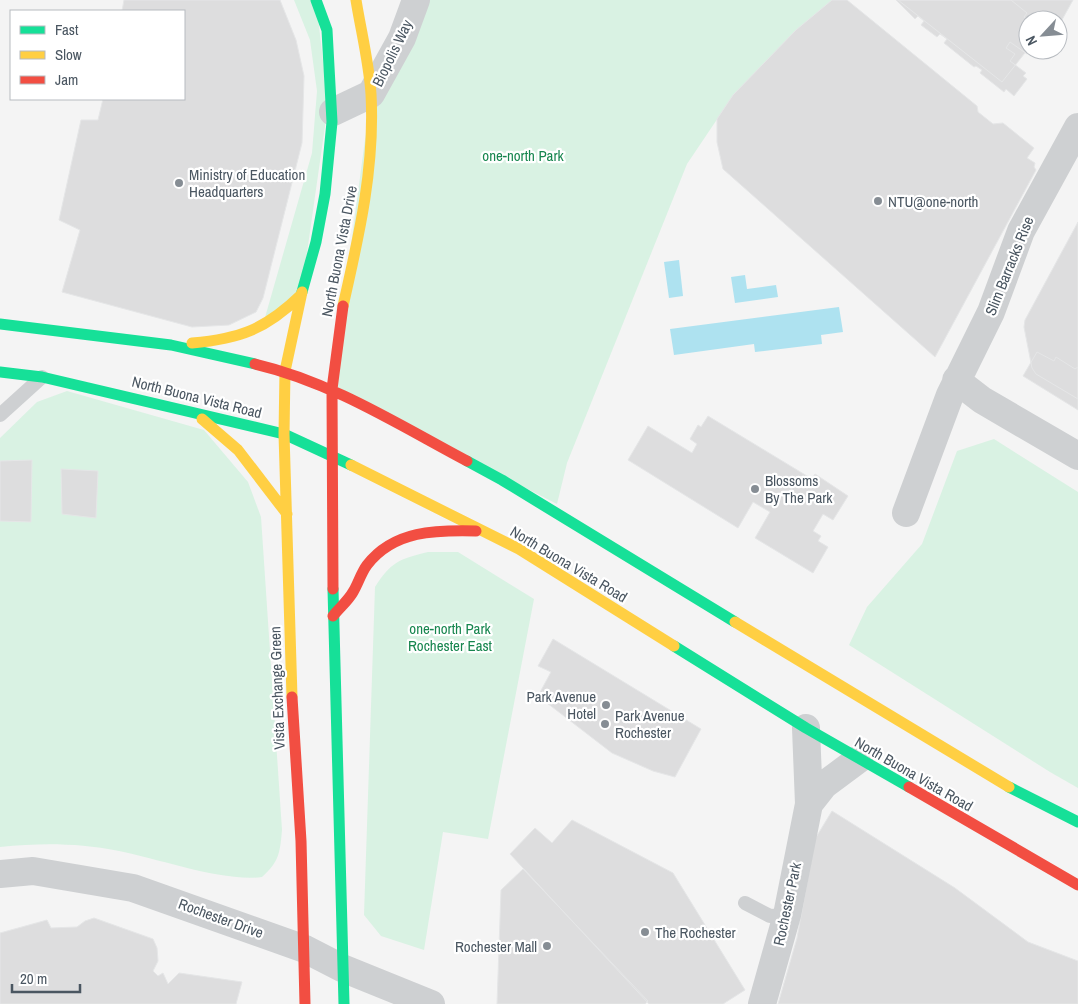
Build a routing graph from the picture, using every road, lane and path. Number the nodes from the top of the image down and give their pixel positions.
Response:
1 (316, 0) edge
2 (356, 0) edge
3 (416, 0) edge
4 (371, 94) junction
5 (333, 112) junction
6 (1078, 127) edge
7 (301, 295) junction
8 (0, 324) edge
9 (171, 345) junction
10 (0, 372) edge
11 (285, 372) junction
12 (42, 377) junction
13 (956, 380) junction
14 (332, 389) junction
15 (190, 411) junction
16 (0, 415) edge
17 (284, 434) junction
18 (332, 455) junction
19 (1078, 456) edge
20 (906, 513) dead end
21 (287, 514) junction
22 (485, 531) junction
23 (333, 616) junction
24 (806, 728) junction
25 (859, 759) junction
26 (809, 804) junction
27 (1078, 822) edge
28 (0, 874) edge
29 (1078, 886) edge
30 (745, 902) dead end
31 (788, 915) junction
32 (305, 949) junction
33 (342, 968) junction
34 (305, 1004) edge
35 (344, 1004) edge
36 (431, 1004) edge
37 (762, 1004) edge

1 - 5 main road, North Buona Vista Drive
2 - 4 main road, North Buona Vista Drive
3 - 4 street, Biopolis Way
4 - 5 street, Biopolis Way
4 - 14 main road, North Buona Vista Drive
5 - 7 main road, North Buona Vista Drive
6 - 13 street, Slim Barracks Rise
7 - 9 main road
7 - 11 main road, North Buona Vista Drive
8 - 9 main road
9 - 11 main road
10 - 12 main road, North Buona Vista Road
11 - 14 main road
11 - 17 main road, Vista Exchange Green
12 - 15 main road, North Buona Vista Road
12 - 16 lane
13 - 19 street
13 - 20 street, Slim Barracks Rise
14 - 18 main road
14 - 27 main road
15 - 17 main road, North Buona Vista Road
15 - 21 main road
17 - 18 main road, North Buona Vista Road
17 - 21 main road, Vista Exchange Green
18 - 22 main road, North Buona Vista Road
18 - 23 main road
21 - 32 main road, Vista Exchange Green
22 - 23 main road
22 - 24 main road, North Buona Vista Road
23 - 33 main road
24 - 25 main road, North Buona Vista Road
24 - 26 street, Rochester Park
25 - 26 street, Rochester Park
25 - 29 main road, North Buona Vista Road
26 - 31 street, Rochester Park
28 - 32 street, Rochester Drive
30 - 31 lane
31 - 37 street, Rochester Park
32 - 33 street, Rochester Drive
32 - 34 main road, Vista Exchange Green
33 - 35 main road
33 - 36 street, Rochester Drive

